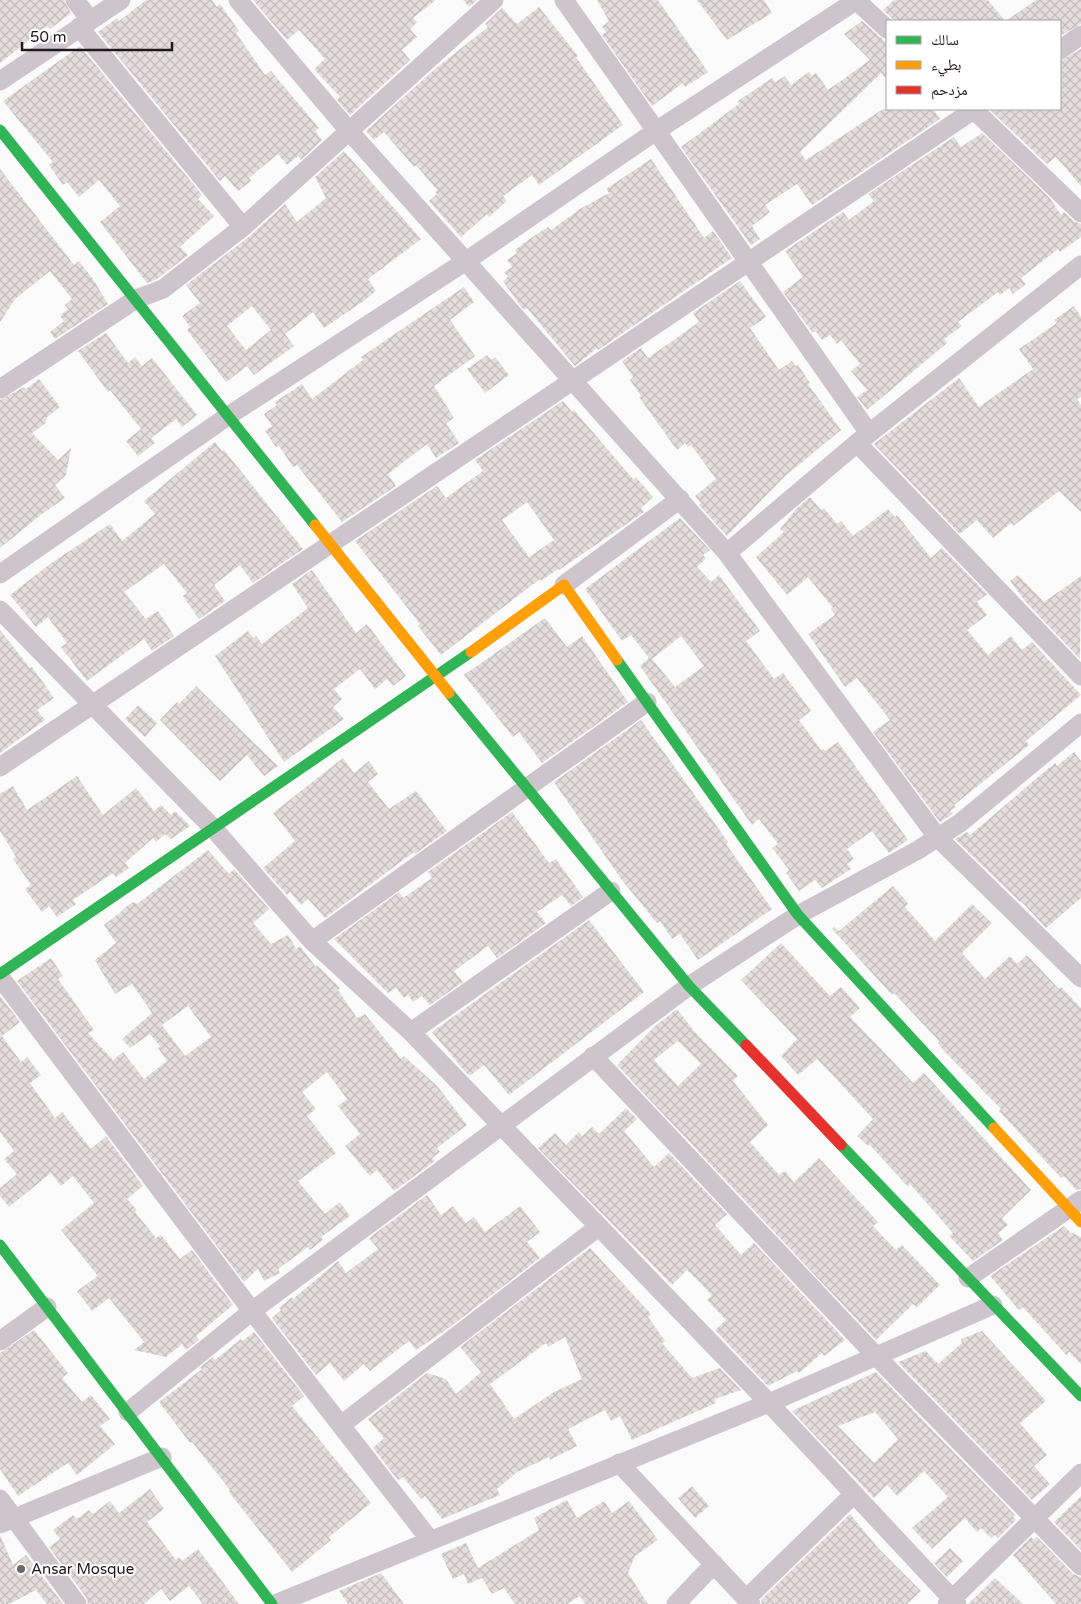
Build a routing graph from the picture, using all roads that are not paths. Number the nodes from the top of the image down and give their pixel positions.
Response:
1 (75, 0) edge
2 (121, 0) edge
3 (238, 0) edge
4 (494, 0) edge
5 (564, 0) edge
6 (856, 0) edge
7 (84, 23) junction
8 (886, 28) edge
9 (1081, 35) edge
10 (1061, 49) edge
11 (0, 81) edge
12 (973, 110) edge
13 (975, 110) edge
14 (0, 130) edge
15 (656, 131) junction
16 (350, 132) junction
17 (1081, 213) edge
18 (243, 227) junction
19 (466, 261) junction
20 (748, 264) junction
21 (1081, 265) edge
22 (136, 299) junction
23 (573, 379) junction
24 (2, 383) edge
25 (228, 416) junction
26 (863, 438) junction
27 (680, 500) junction
28 (329, 543) junction
29 (727, 553) junction
30 (0, 574) edge
31 (564, 585) junction
32 (0, 610) edge
33 (1081, 676) edge
34 (436, 677) junction
35 (647, 702) junction
36 (91, 704) junction
37 (1081, 723) edge
38 (0, 767) edge
39 (526, 787) junction
40 (213, 828) junction
41 (938, 838) junction
42 (611, 891) junction
43 (798, 915) junction
44 (312, 941) junction
45 (0, 975) edge
46 (1081, 978) edge
47 (689, 986) junction
48 (411, 1032) junction
49 (593, 1056) junction
50 (500, 1126) junction
51 (1077, 1210) edge
52 (597, 1228) junction
53 (0, 1245) edge
54 (968, 1278) junction
55 (993, 1305) junction
56 (47, 1307) junction
57 (252, 1311) junction
58 (0, 1341) edge
59 (878, 1357) junction
60 (1081, 1396) edge
61 (769, 1404) junction
62 (128, 1412) junction
63 (341, 1425) junction
64 (162, 1457) junction
65 (620, 1463) junction
66 (1081, 1473) edge
67 (854, 1494) junction
68 (0, 1499) edge
69 (1034, 1517) junction
70 (7, 1521) edge
71 (430, 1540) junction
72 (714, 1564) junction
73 (1081, 1566) edge
74 (749, 1602) edge
75 (952, 1602) edge
76 (78, 1604) edge
77 (274, 1604) edge
78 (676, 1604) edge

1 - 7 street
2 - 7 street
3 - 16 street
4 - 16 street
5 - 15 street
6 - 8 street
6 - 15 street
7 - 11 street
7 - 18 street
9 - 10 street
12 - 20 street
13 - 17 street
14 - 22 street
15 - 19 street
15 - 20 street
16 - 18 street
16 - 19 street
18 - 22 street
19 - 23 street
19 - 25 street
20 - 23 street
20 - 26 street
21 - 26 street
22 - 24 street
22 - 25 street
23 - 27 street
23 - 28 street
25 - 28 street
25 - 30 street
26 - 29 street
26 - 33 street
27 - 29 street
27 - 31 street
28 - 34 street
28 - 36 street
29 - 41 street
31 - 34 street
31 - 35 street
32 - 36 street
34 - 39 street
34 - 40 street
35 - 39 street
35 - 43 street
36 - 38 street
36 - 40 street
37 - 41 street
39 - 42 street
39 - 44 street
40 - 44 street
40 - 45 street
41 - 43 street
41 - 46 street
42 - 47 street
42 - 48 street
43 - 47 street
43 - 51 street
44 - 48 street
45 - 57 street
47 - 49 street
47 - 54 street
48 - 50 street
49 - 50 street
49 - 59 street
50 - 52 street
50 - 57 street
51 - 54 street
52 - 61 street
52 - 63 street
53 - 56 street
54 - 55 street
55 - 59 street
55 - 60 street
56 - 58 street
56 - 62 street
57 - 62 street
57 - 63 street
59 - 61 street
59 - 69 street
61 - 65 street
61 - 67 street
62 - 64 street
63 - 71 street
64 - 70 street
64 - 77 street
65 - 71 street
65 - 72 street
66 - 69 street
67 - 74 street
67 - 75 street
68 - 70 street
69 - 73 street
69 - 75 street
70 - 76 street
71 - 77 street
72 - 74 street
72 - 78 street

